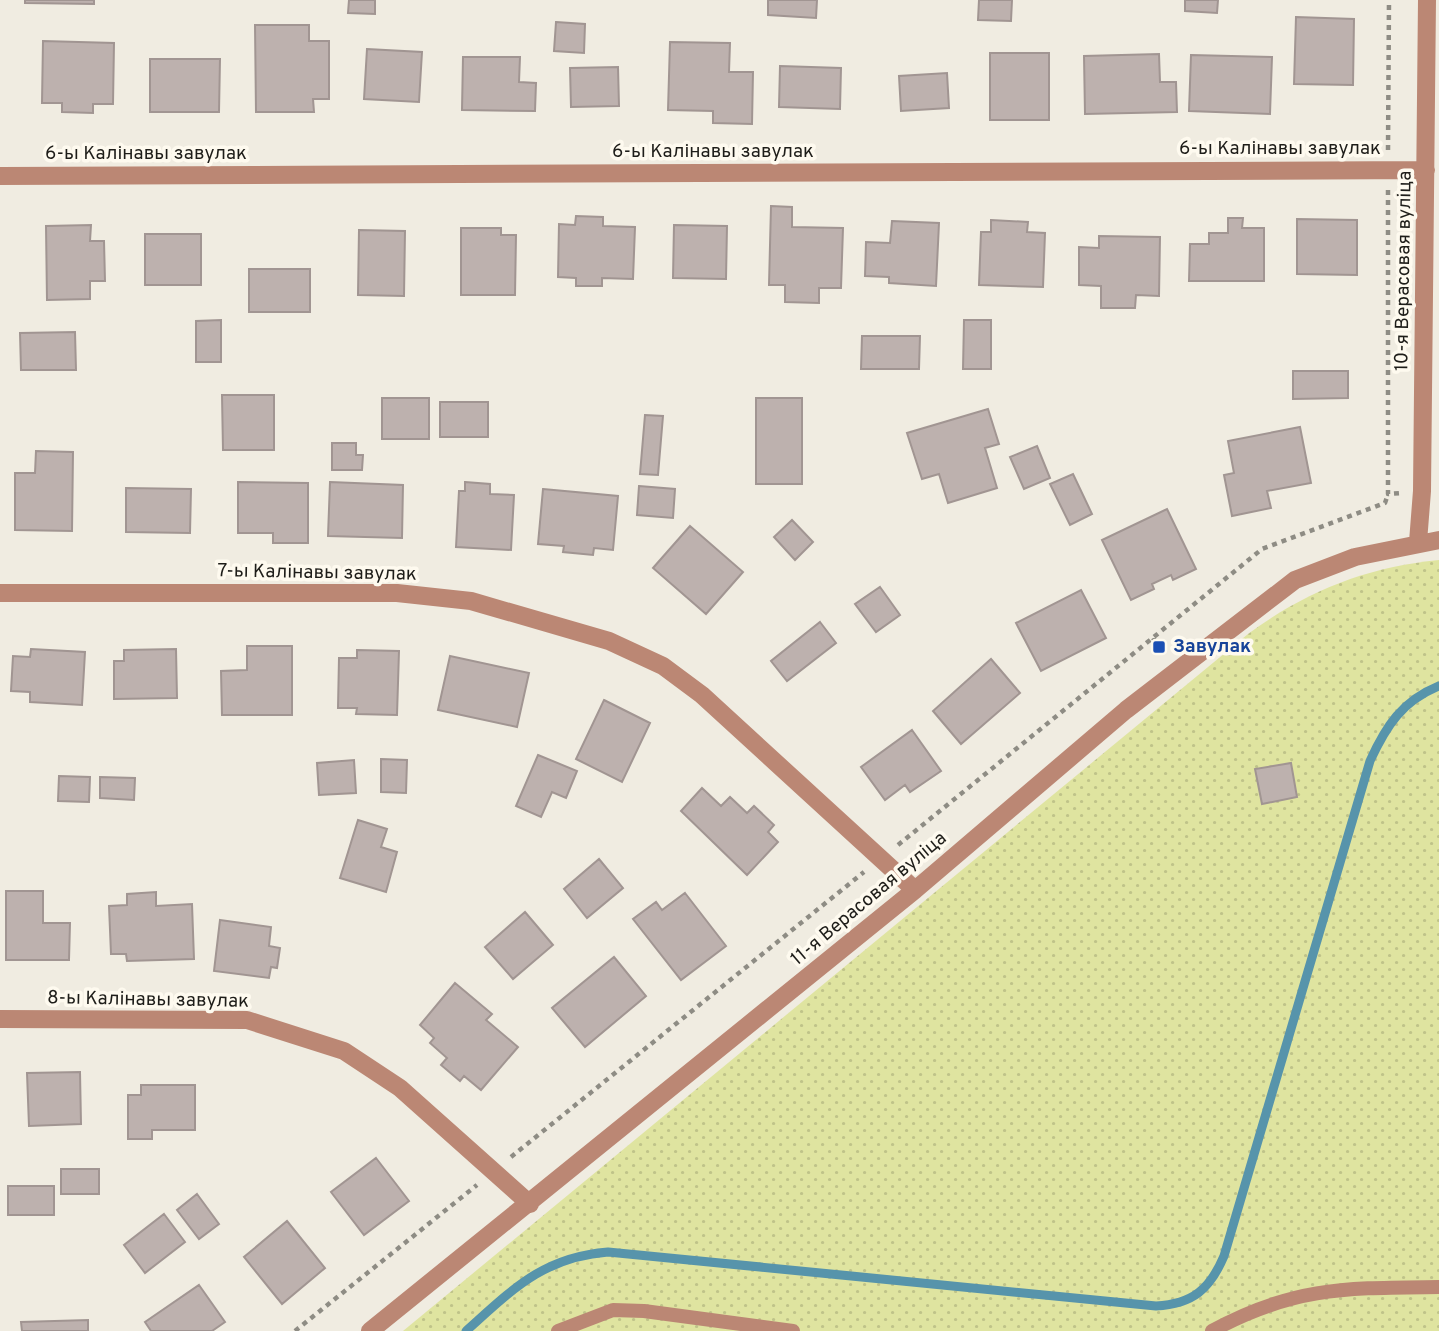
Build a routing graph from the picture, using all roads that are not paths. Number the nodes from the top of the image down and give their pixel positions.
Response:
1 (1427, 0) edge
2 (1426, 170) junction
3 (0, 176) edge
4 (1439, 540) edge
5 (1418, 542) junction
6 (0, 593) edge
7 (915, 890) junction
8 (0, 1020) edge
9 (530, 1204) junction
10 (1439, 1286) edge
11 (370, 1331) edge
12 (558, 1331) edge
13 (793, 1331) edge
14 (1212, 1331) edge

1 - 2 street, 10-я Верасовая вуліца
2 - 3 street, 6-ы Калінавы завулак
2 - 5 street, 10-я Верасовая вуліца
4 - 5 street, 11-я Верасовая вуліца
5 - 7 street, 11-я Верасовая вуліца
6 - 7 street, 7-ы Калінавы завулак
7 - 9 street, 11-я Верасовая вуліца
8 - 9 street, 8-ы Калінавы завулак
9 - 11 street, 11-я Верасовая вуліца
10 - 14 lane
12 - 13 lane

